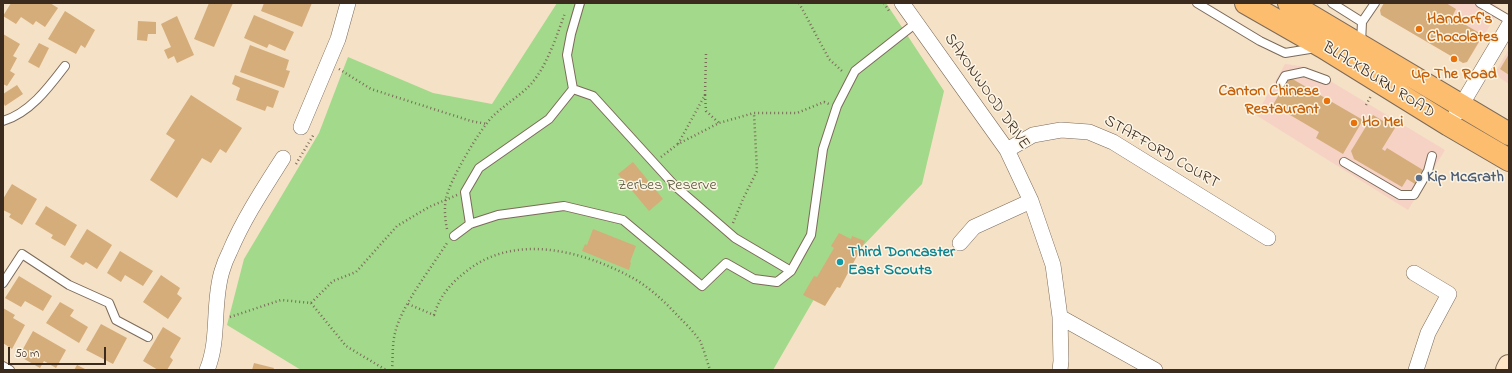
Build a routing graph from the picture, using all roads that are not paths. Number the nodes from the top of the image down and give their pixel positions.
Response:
1 (348, 3) edge
2 (580, 3) edge
3 (902, 3) edge
4 (1197, 3) edge
5 (1246, 3) edge
6 (1332, 3) edge
7 (1375, 3) edge
8 (1480, 3) edge
9 (1285, 9) edge
10 (1509, 20) edge
11 (1362, 22) junction
12 (916, 23) junction
13 (1509, 25) edge
14 (1361, 45) junction
15 (1323, 47) junction
16 (65, 66) dead end
17 (1326, 80) dead end
18 (1281, 83) dead end
19 (573, 89) junction
20 (1461, 105) junction
21 (3, 121) edge
22 (1449, 125) junction
23 (301, 127) dead end
24 (1509, 134) edge
25 (1007, 150) junction
26 (1432, 156) dead end
27 (283, 158) dead end
28 (1509, 160) edge
29 (1344, 162) dead end
30 (1031, 201) junction
31 (470, 224) junction
32 (454, 236) road end
33 (1268, 238) dead end
34 (960, 244) dead end
35 (791, 271) junction
36 (1414, 273) dead end
37 (3, 284) edge
38 (1060, 317) junction
39 (148, 337) dead end
40 (3, 366) edge
41 (1509, 366) edge
42 (10, 370) edge
43 (208, 370) edge
44 (1060, 370) edge
45 (1155, 370) edge
46 (1416, 370) edge
47 (1507, 370) edge

1 - 23 street
2 - 19 lane
3 - 12 street, SAXONWOOD DRIVE
4 - 15 lane
5 - 9 main road, BLACKBURN ROAD
6 - 11 lane
7 - 11 lane
8 - 10 lane
9 - 14 main road, BLACKBURN ROAD
9 - 15 main road, BLACKBURN ROAD
11 - 14 lane
12 - 25 street, SAXONWOOD DRIVE
12 - 35 lane
13 - 20 street
14 - 20 main road, BLACKBURN ROAD
15 - 22 main road, BLACKBURN ROAD
16 - 21 lane
17 - 18 lane
19 - 31 lane
19 - 35 lane
20 - 22 street
20 - 24 main road, BLACKBURN ROAD
22 - 28 main road, BLACKBURN ROAD
25 - 30 street, SAXONWOOD DRIVE
25 - 33 street, STAFFORD COURT
26 - 29 lane
27 - 43 street
30 - 34 street
30 - 38 street, SAXONWOOD DRIVE
31 - 32 lane
31 - 35 lane
36 - 46 street
37 - 39 lane
38 - 44 street, SAXONWOOD DRIVE
38 - 45 street
40 - 42 lane
41 - 47 main road

